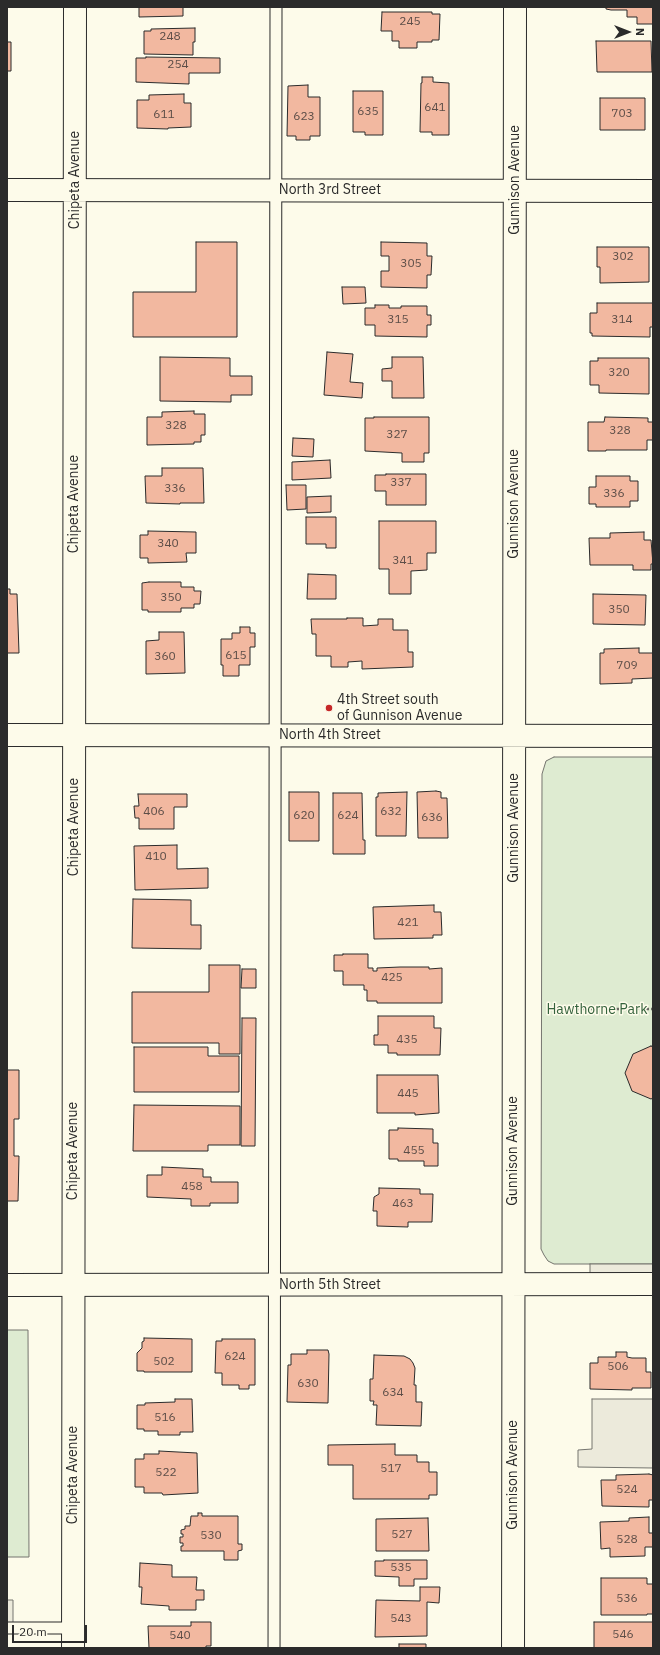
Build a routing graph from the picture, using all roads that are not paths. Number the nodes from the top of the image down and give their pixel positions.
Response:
1 (75, 7) edge
2 (276, 7) edge
3 (515, 7) edge
4 (7, 190) edge
5 (74, 190) junction
6 (276, 190) junction
7 (515, 190) junction
8 (653, 191) edge
9 (7, 735) edge
10 (74, 735) junction
11 (275, 735) junction
12 (514, 736) junction
13 (653, 736) edge
14 (653, 1284) edge
15 (7, 1285) edge
16 (73, 1285) junction
17 (274, 1285) junction
18 (513, 1285) junction
19 (7, 1628) edge
20 (73, 1638) edge
21 (274, 1648) edge
22 (513, 1648) edge

1 - 5 street, Chipeta Avenue
2 - 6 lane
3 - 7 street, Gunnison Avenue
4 - 5 street, North 3rd Street
5 - 6 street, North 3rd Street
5 - 10 street, Chipeta Avenue
6 - 7 street, North 3rd Street
6 - 11 lane
7 - 8 street, North 3rd Street
7 - 12 street, Gunnison Avenue
9 - 10 street, North 4th Street
10 - 11 street, North 4th Street
10 - 16 street, Chipeta Avenue
11 - 12 street, North 4th Street
11 - 17 lane
12 - 13 street, North 4th Street
12 - 18 street, Gunnison Avenue
14 - 18 street, North 5th Street
15 - 16 street, North 5th Street
16 - 17 street, North 5th Street
16 - 20 street, Chipeta Avenue
17 - 18 street, North 5th Street
17 - 21 lane
18 - 22 street, Gunnison Avenue
19 - 20 lane

